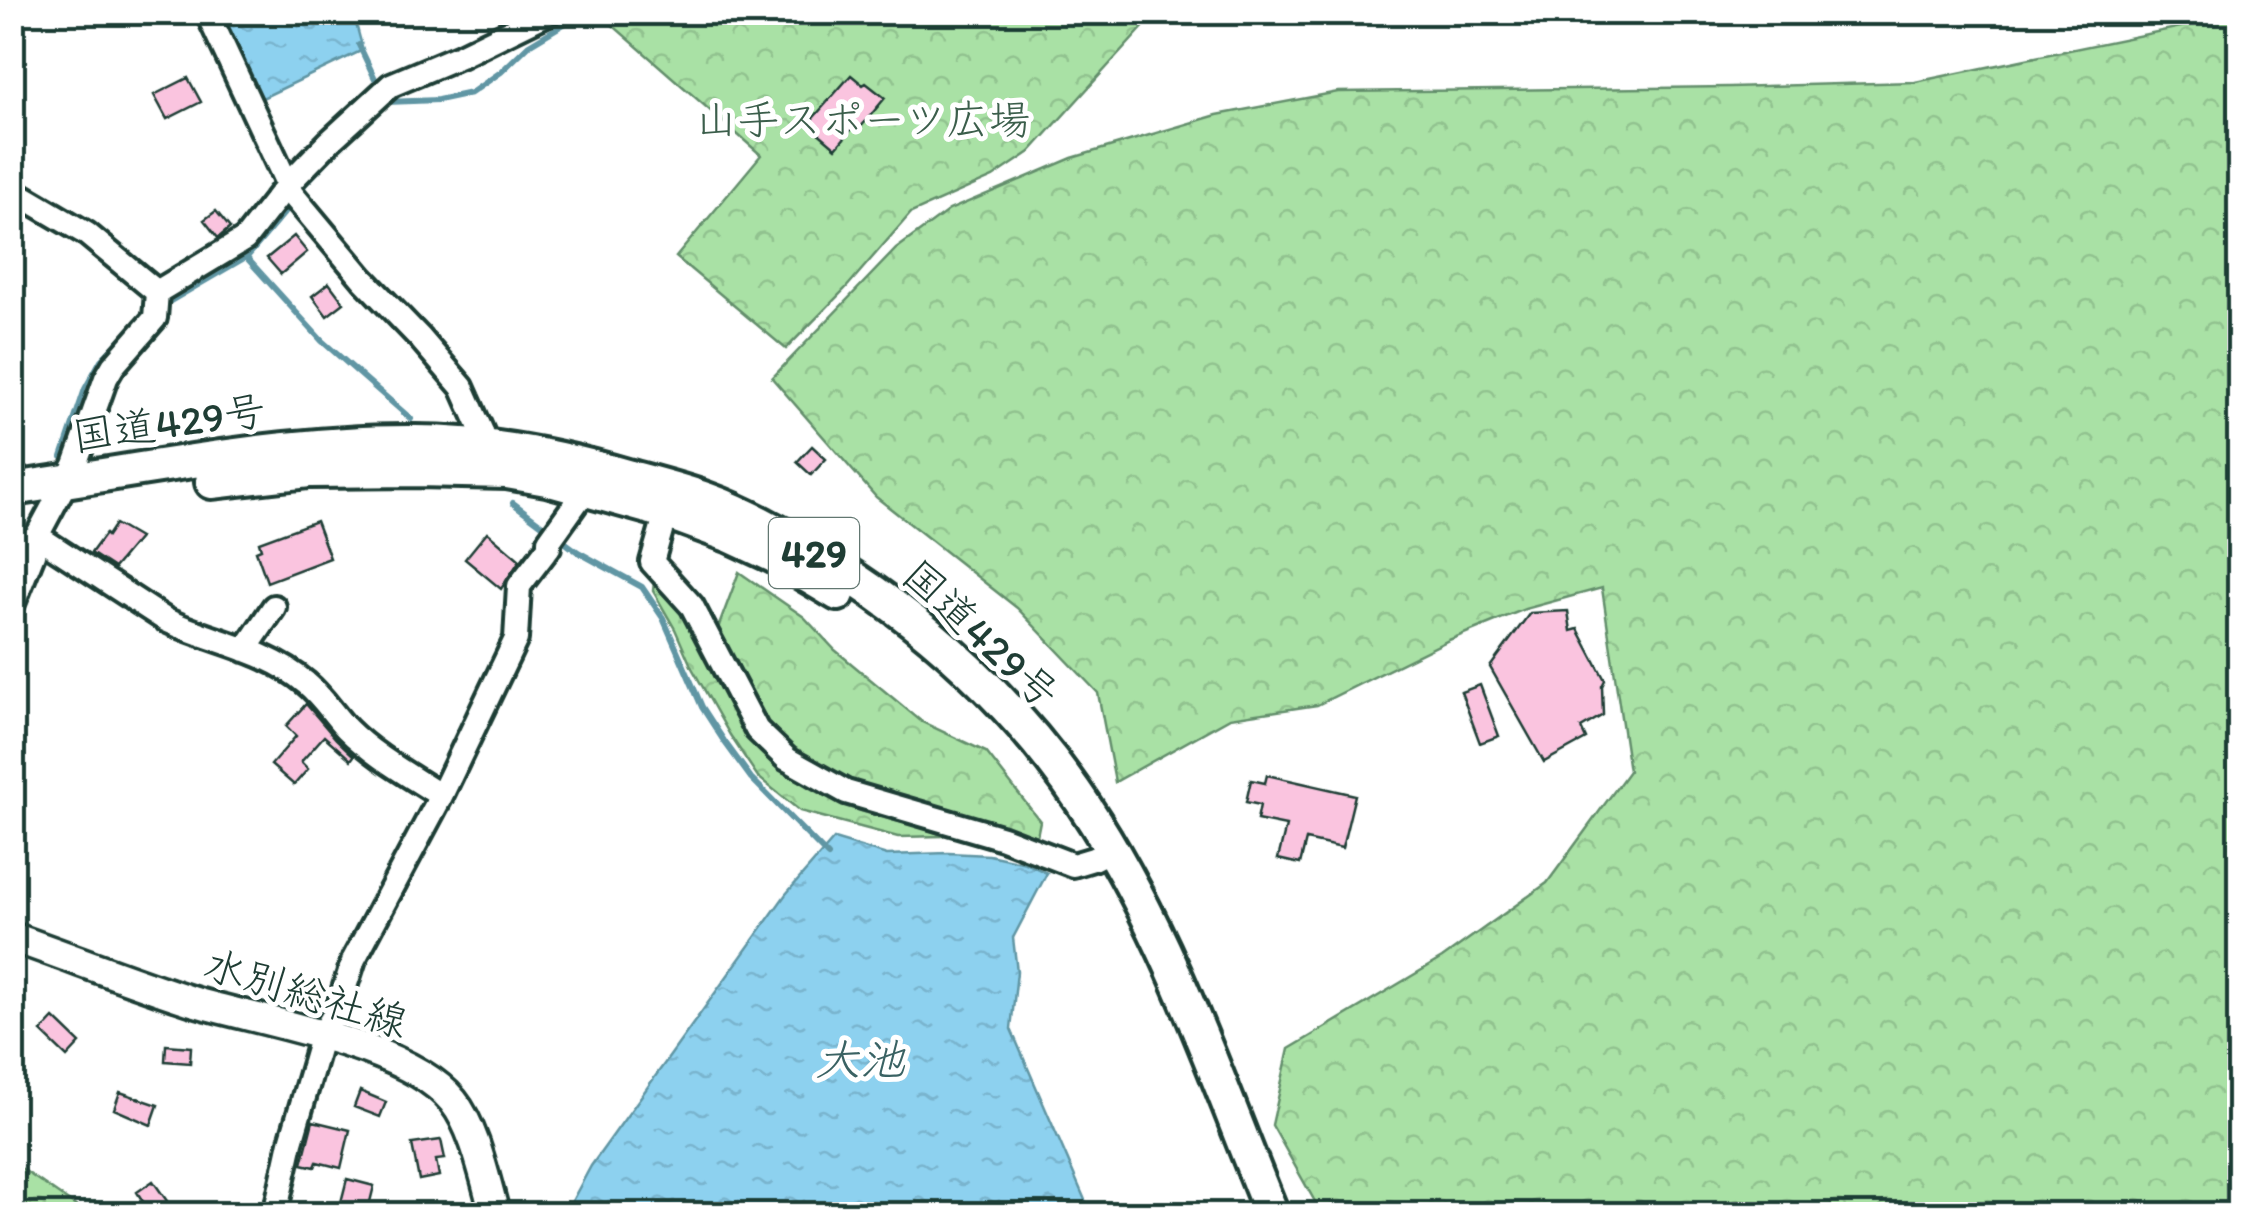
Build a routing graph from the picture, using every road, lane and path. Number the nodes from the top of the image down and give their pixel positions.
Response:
1 (207, 12) edge
2 (550, 12) edge
3 (12, 190) edge
4 (294, 194) junction
5 (156, 304) junction
6 (484, 459) junction
7 (589, 477) junction
8 (12, 489) edge
9 (60, 493) junction
10 (669, 500) junction
11 (12, 511) edge
12 (37, 536) junction
13 (12, 550) edge
14 (12, 606) edge
15 (274, 607) dead end
16 (244, 650) junction
17 (441, 796) junction
18 (1102, 854) junction
19 (12, 936) edge
20 (322, 1035) junction
21 (275, 1214) edge
22 (495, 1214) edge
23 (1249, 1214) edge
24 (1272, 1214) edge

1 - 4 street
2 - 4 street
3 - 5 street
4 - 5 street
4 - 6 street
5 - 9 street
6 - 7 highway, 国道429号 / 429
6 - 9 highway, 国道429号 / 429
7 - 10 highway, 国道429号 / 429
7 - 17 street
8 - 9 highway, 国道429号 / 429
9 - 11 highway, 国道429号 / 429
9 - 12 street
10 - 18 highway, 国道429号 / 429
10 - 18 street
12 - 13 street
12 - 14 street
12 - 16 street
15 - 16 street
16 - 17 street
17 - 20 street
18 - 23 highway, 国道429号 / 429
18 - 24 highway, 国道429号 / 429
19 - 20 main road, 水別総社線
20 - 21 street
20 - 22 main road, 水別総社線

